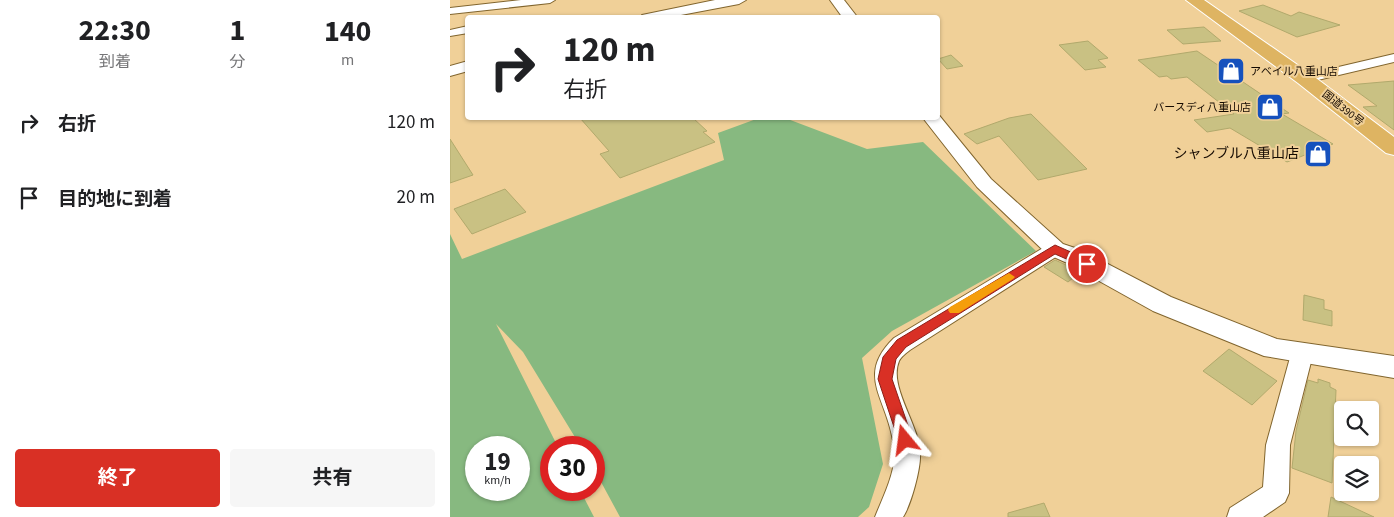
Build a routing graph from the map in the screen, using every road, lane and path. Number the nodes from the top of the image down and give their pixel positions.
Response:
1 (550, 0) edge
2 (739, 0) edge
3 (837, 0) edge
4 (1194, 0) edge
5 (450, 12) edge
6 (657, 15) edge
7 (850, 15) edge
8 (465, 29) edge
9 (450, 33) edge
10 (1394, 58) edge
11 (465, 67) edge
12 (450, 70) edge
13 (1305, 79) junction
14 (934, 120) edge
15 (1394, 148) edge
16 (1055, 249) junction
17 (1302, 354) junction
18 (1392, 370) edge
19 (888, 517) edge
20 (1240, 517) edge

1 - 5 street
2 - 6 street
3 - 7 street
4 - 13 highway, 国道390号
8 - 9 street
10 - 13 street
11 - 12 street
13 - 15 highway, 国道390号
14 - 16 street
16 - 17 street
16 - 19 street
17 - 18 street
17 - 20 street

